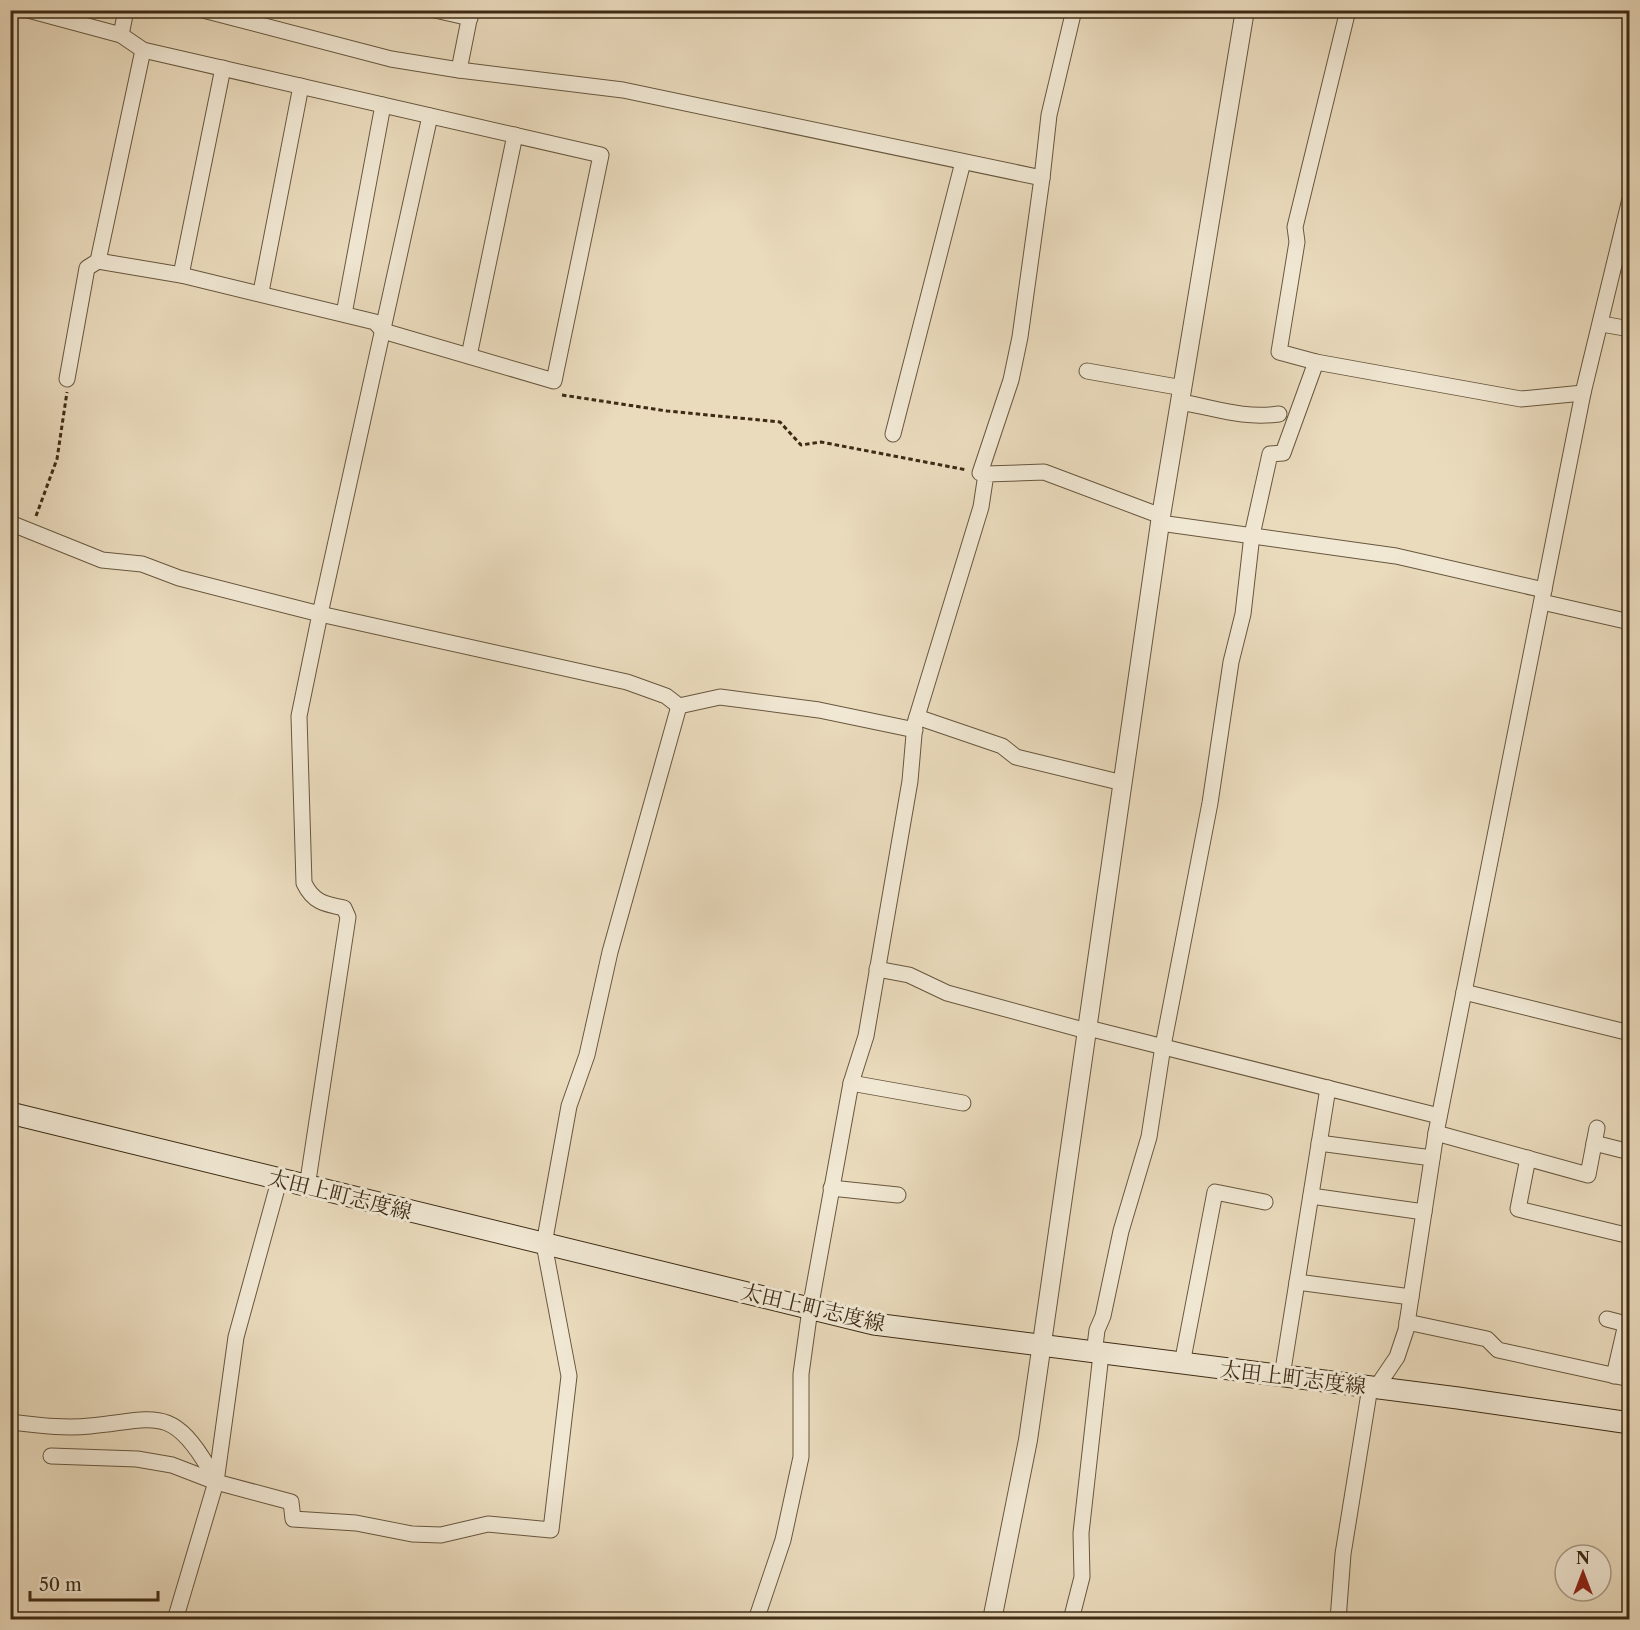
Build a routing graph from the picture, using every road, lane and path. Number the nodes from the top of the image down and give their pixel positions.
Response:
1 (28, 10) edge
2 (126, 10) edge
3 (203, 10) edge
4 (435, 10) edge
5 (1074, 10) edge
6 (1245, 10) edge
7 (1348, 10) edge
8 (470, 14) edge
9 (121, 35) junction
10 (143, 50) junction
11 (223, 68) junction
12 (459, 70) junction
13 (301, 86) junction
14 (382, 105) junction
15 (430, 116) junction
16 (515, 135) junction
17 (963, 162) junction
18 (1042, 178) junction
19 (1629, 199) edge
20 (98, 261) junction
21 (181, 274) junction
22 (261, 292) junction
23 (344, 314) junction
24 (1602, 324) junction
25 (1629, 329) edge
26 (384, 331) junction
27 (469, 356) junction
28 (1316, 362) junction
29 (1087, 371) dead end
30 (68, 379) joint
31 (551, 392) dead end
32 (1583, 393) junction
33 (1182, 395) junction
34 (1279, 414) dead end
35 (893, 434) dead end
36 (980, 473) joint
37 (1160, 519) junction
38 (10, 523) edge
39 (32, 530) junction
40 (1251, 535) junction
41 (1543, 596) junction
42 (321, 614) junction
43 (1629, 622) edge
44 (679, 706) junction
45 (916, 724) junction
46 (1123, 783) junction
47 (877, 969) junction
48 (1464, 992) junction
49 (1088, 1029) junction
50 (1629, 1033) edge
51 (1163, 1046) junction
52 (851, 1083) junction
53 (1328, 1088) junction
54 (963, 1103) dead end
55 (10, 1113) edge
56 (1439, 1116) junction
57 (1597, 1128) dead end
58 (1436, 1133) junction
59 (1319, 1143) junction
60 (1594, 1143) junction
61 (1629, 1152) edge
62 (1432, 1158) junction
63 (1528, 1158) junction
64 (279, 1181) junction
65 (307, 1187) junction
66 (831, 1188) junction
67 (898, 1195) dead end
68 (1311, 1196) junction
69 (1265, 1202) dead end
70 (1424, 1212) junction
71 (1629, 1236) edge
72 (544, 1245) junction
73 (1297, 1282) junction
74 (1411, 1297) junction
75 (810, 1309) junction
76 (1607, 1319) dead end
77 (1407, 1322) junction
78 (1628, 1324) edge
79 (1040, 1347) junction
80 (1098, 1354) junction
81 (1182, 1364) junction
82 (1282, 1376) junction
83 (1622, 1378) edge
84 (1373, 1387) junction
85 (10, 1422) edge
86 (1629, 1423) edge
87 (51, 1456) dead end
88 (208, 1467) dead end
89 (216, 1482) junction
90 (175, 1620) edge
91 (756, 1620) edge
92 (992, 1620) edge
93 (1071, 1620) edge
94 (1338, 1620) edge

1 - 9 street
2 - 9 street
3 - 12 street
4 - 8 street
5 - 18 street
6 - 33 street
7 - 28 street
8 - 12 street
9 - 10 street
10 - 11 street
10 - 20 street
11 - 13 street
11 - 21 street
12 - 17 street
13 - 14 street
13 - 22 street
14 - 15 street
14 - 23 street
15 - 16 street
15 - 26 street
16 - 27 street
16 - 27 street
17 - 18 street
17 - 35 street
18 - 36 street
19 - 24 street
20 - 21 street
20 - 30 street
21 - 22 street
22 - 23 street
23 - 26 street
24 - 25 street
24 - 32 street
26 - 27 street
26 - 42 street
28 - 32 street
28 - 40 street
29 - 33 street
30 - 39 path
31 - 36 path
32 - 41 street
33 - 34 street
33 - 37 street
37 - 40 street
37 - 45 street
37 - 46 street
38 - 39 street
39 - 42 street
40 - 41 street
40 - 51 street
41 - 43 street
41 - 48 street
42 - 44 street
42 - 65 street
44 - 45 street
44 - 72 street
45 - 46 street
45 - 47 street
46 - 49 street
47 - 49 street
47 - 52 street
48 - 50 street
48 - 56 street
49 - 51 street
49 - 79 street
51 - 53 street
51 - 80 street
52 - 54 street
52 - 66 street
53 - 56 street
53 - 59 street
55 - 64 main road, 太田上町志度線
56 - 58 street
57 - 60 street
58 - 62 street
58 - 63 street
59 - 62 street
59 - 68 street
60 - 61 street
60 - 63 street
62 - 70 street
63 - 71 street
64 - 65 main road, 太田上町志度線
64 - 89 street
65 - 72 main road, 太田上町志度線
66 - 67 street
66 - 75 street
68 - 70 street
68 - 73 street
69 - 81 street
70 - 74 street
72 - 75 main road, 太田上町志度線
72 - 89 street
73 - 74 street
73 - 82 street
74 - 77 street
75 - 79 main road, 太田上町志度線
75 - 91 street
76 - 78 street
77 - 83 street
77 - 84 street
78 - 83 street
79 - 80 main road, 太田上町志度線
79 - 92 street
80 - 81 main road, 太田上町志度線
80 - 93 street
81 - 82 main road, 太田上町志度線
82 - 84 main road, 太田上町志度線
84 - 86 main road, 太田上町志度線
84 - 94 street
85 - 88 street
87 - 89 street
89 - 90 street

